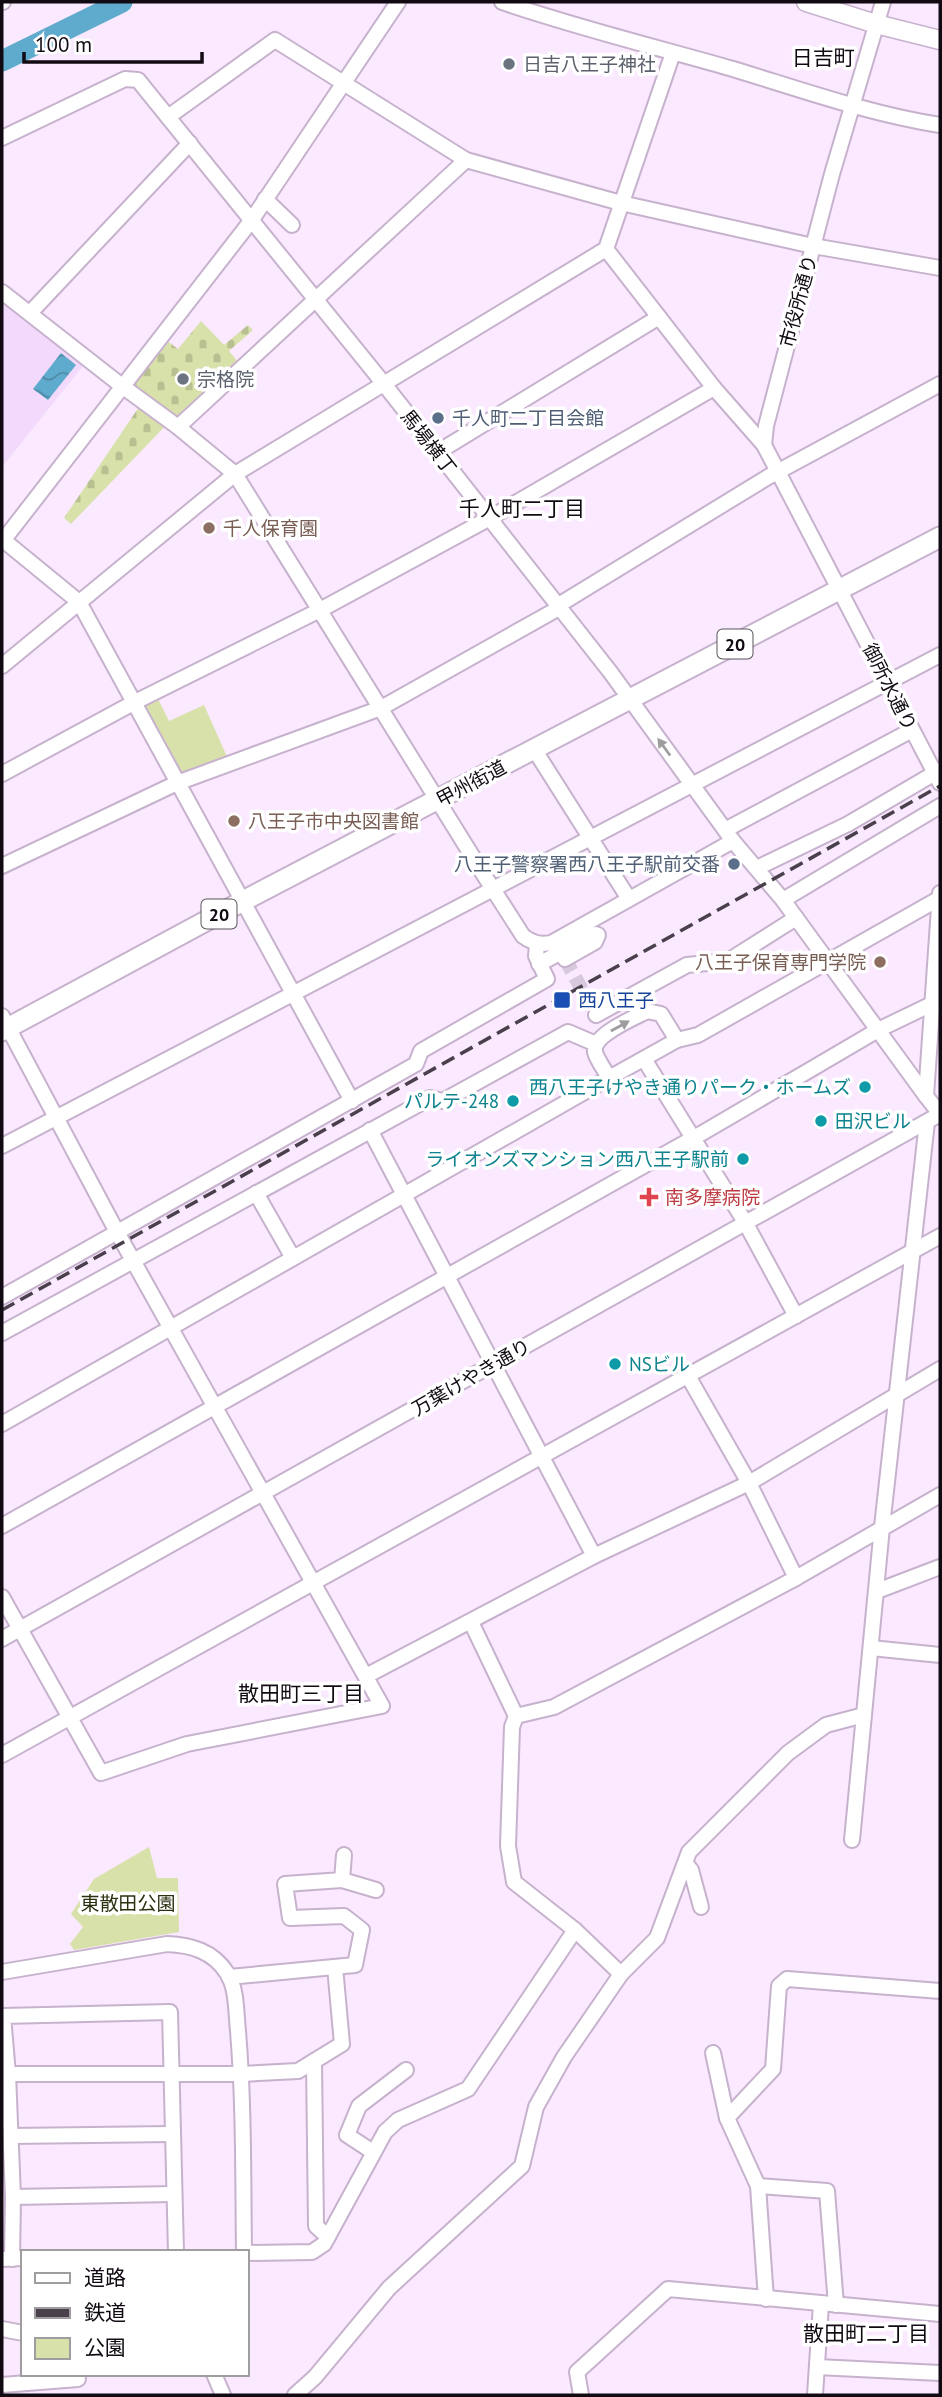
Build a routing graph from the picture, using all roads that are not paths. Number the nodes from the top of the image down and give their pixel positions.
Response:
1 (398, 2) edge
2 (502, 2) edge
3 (806, 2) edge
4 (883, 2) edge
5 (876, 24) junction
6 (940, 40) edge
7 (673, 53) junction
8 (344, 82) junction
9 (852, 104) junction
10 (168, 117) junction
11 (940, 125) edge
12 (2, 138) edge
13 (190, 143) junction
14 (466, 160) junction
15 (265, 199) junction
16 (621, 203) junction
17 (251, 221) junction
18 (292, 225) dead end
19 (813, 246) junction
20 (607, 249) junction
21 (940, 268) edge
22 (2, 292) edge
23 (317, 300) junction
24 (30, 313) junction
25 (659, 317) junction
26 (384, 384) junction
27 (940, 384) edge
28 (122, 386) junction
29 (714, 388) junction
30 (178, 427) junction
31 (765, 445) junction
32 (438, 452) junction
33 (779, 472) junction
34 (235, 474) junction
35 (488, 519) junction
36 (940, 537) edge
37 (2, 540) edge
38 (841, 590) junction
39 (79, 602) junction
40 (558, 607) junction
41 (320, 610) junction
42 (940, 655) edge
43 (2, 666) edge
44 (888, 682) junction
45 (629, 699) junction
46 (135, 702) junction
47 (381, 708) junction
48 (912, 730) junction
49 (534, 749) junction
50 (2, 774) edge
51 (938, 776) edge
52 (177, 783) junction
53 (692, 785) junction
54 (439, 800) junction
55 (940, 806) edge
56 (729, 835) junction
57 (592, 838) junction
58 (2, 866) edge
59 (757, 869) junction
60 (493, 889) junction
61 (940, 896) edge
62 (629, 899) junction
63 (783, 900) junction
64 (243, 901) junction
65 (796, 918) junction
66 (537, 944) junction
67 (565, 959) dead end
68 (828, 962) junction
69 (539, 964) junction
70 (293, 993) junction
71 (937, 1001) edge
72 (596, 1015) dead end
73 (4, 1025) edge
74 (878, 1030) junction
75 (677, 1040) junction
76 (596, 1044) junction
77 (644, 1059) junction
78 (609, 1078) junction
79 (926, 1096) junction
80 (352, 1101) junction
81 (940, 1114) edge
82 (57, 1117) junction
83 (927, 1122) junction
84 (370, 1130) junction
85 (692, 1139) junction
86 (2, 1146) edge
87 (256, 1193) junction
88 (404, 1195) junction
89 (745, 1222) junction
90 (117, 1231) junction
91 (940, 1236) edge
92 (913, 1250) junction
93 (293, 1258) junction
94 (133, 1259) junction
95 (447, 1276) junction
96 (2, 1297) edge
97 (796, 1316) junction
98 (171, 1328) junction
99 (2, 1333) edge
100 (494, 1366) junction
101 (940, 1369) edge
102 (688, 1376) junction
103 (897, 1394) junction
104 (215, 1406) junction
105 (2, 1424) edge
106 (544, 1457) junction
107 (749, 1483) junction
108 (265, 1494) junction
109 (940, 1494) edge
110 (2, 1526) edge
111 (882, 1527) junction
112 (594, 1556) junction
113 (940, 1567) edge
114 (796, 1578) junction
115 (314, 1583) junction
116 (877, 1591) junction
117 (2, 1597) edge
118 (471, 1622) junction
119 (20, 1629) junction
120 (2, 1639) edge
121 (871, 1648) junction
122 (940, 1655) edge
123 (366, 1676) junction
124 (864, 1715) junction
125 (516, 1716) junction
126 (69, 1718) junction
127 (2, 1755) edge
128 (852, 1840) dead end
129 (344, 1855) dead end
130 (686, 1864) junction
131 (342, 1881) junction
132 (376, 1890) dead end
133 (701, 1907) dead end
134 (575, 1930) junction
135 (335, 1967) junction
136 (2, 1972) edge
137 (621, 1974) junction
138 (229, 1977) junction
139 (940, 1991) edge
140 (713, 2053) dead end
141 (314, 2061) junction
142 (406, 2070) dead end
143 (171, 2073) junction
144 (8, 2074) junction
145 (242, 2074) junction
146 (727, 2118) junction
147 (172, 2134) junction
148 (10, 2136) junction
149 (373, 2152) junction
150 (758, 2186) junction
151 (173, 2194) junction
152 (13, 2197) junction
153 (328, 2237) junction
154 (176, 2250) edge
155 (246, 2250) edge
156 (248, 2253) edge
157 (12, 2259) edge
158 (766, 2299) junction
159 (821, 2304) junction
160 (836, 2305) junction
161 (940, 2314) edge
162 (2, 2329) edge
163 (21, 2333) edge
164 (817, 2367) junction
165 (940, 2373) edge
166 (215, 2376) edge
167 (78, 2377) edge
168 (2, 2385) edge
169 (27, 2389) edge
170 (79, 2395) edge
171 (223, 2395) edge
172 (295, 2395) edge
173 (581, 2395) edge
174 (815, 2395) edge

1 - 8 street
2 - 7 street
3 - 5 main road
4 - 5 street, 市役所通り
5 - 6 main road
5 - 9 street, 市役所通り
7 - 9 street
7 - 16 street
8 - 10 street
8 - 14 street
8 - 15 street
9 - 11 street
9 - 19 street, 市役所通り
10 - 12 street, 馬場横丁
10 - 13 street, 馬場横丁
13 - 17 street, 馬場横丁
13 - 24 street
14 - 16 street
14 - 23 street
15 - 17 street
15 - 18 street
16 - 19 street
16 - 20 street
17 - 23 street, 馬場横丁
17 - 28 street
19 - 21 street
19 - 31 street, 市役所通り
20 - 25 street
20 - 26 street
22 - 24 street
23 - 26 street, 馬場横丁
23 - 30 street
24 - 28 street
25 - 29 street
25 - 32 street
26 - 32 street, 馬場横丁
26 - 34 street
27 - 33 street
28 - 30 street
28 - 37 street
29 - 31 street
29 - 35 street
30 - 34 street
31 - 33 street
32 - 35 street, 馬場横丁
33 - 38 street
33 - 40 street
34 - 39 street
34 - 41 street
35 - 40 street, 馬場横丁
35 - 41 street
36 - 38 highway, 甲州街道 / 20
37 - 39 street
38 - 44 street, 御所水通り
38 - 45 highway, 甲州街道 / 20
39 - 43 street
39 - 46 street
40 - 45 street, 馬場横丁
40 - 47 street
41 - 46 street
41 - 47 street
42 - 44 street
44 - 48 street, 御所水通り
44 - 53 street
45 - 49 highway, 甲州街道 / 20
53 -> 45 street, 馬場横丁
46 - 50 street
46 - 52 street
47 - 52 street
47 - 54 street
48 - 51 street, 御所水通り
48 - 56 street
49 - 54 highway, 甲州街道 / 20
49 - 57 street
51 - 59 street
52 - 58 street
52 - 64 street
53 - 56 street, 馬場横丁
53 - 57 street
54 - 60 street
54 - 64 highway, 甲州街道 / 20
55 - 63 street
56 - 59 street, 馬場横丁
56 - 62 street
57 - 60 street
57 - 62 street
59 - 63 street, 馬場横丁
60 - 66 street
60 - 70 street
61 - 68 street
61 - 71 street
62 - 66 street
63 - 65 street, 馬場横丁
64 - 70 street
64 - 73 highway, 甲州街道 / 20
65 - 68 street, 馬場横丁
65 - 72 street
66 - 69 street
67 - 69 street
68 - 74 street, 馬場横丁
68 - 75 street
69 - 80 street
70 - 80 street
70 - 82 street
71 - 74 street
71 - 79 street
73 - 82 street
74 - 79 street, 馬場横丁
74 - 85 street
76 -> 75 street
75 - 77 street
76 - 78 street
76 - 84 street
77 - 78 street
77 - 85 street
78 - 88 street
79 - 81 street, 馬場横丁
80 - 90 street
81 - 83 street, 万葉けやき通り
82 - 86 street
82 - 90 street
83 - 89 street, 万葉けやき通り
83 - 92 street
84 - 87 street
84 - 88 street
85 - 89 street
85 - 95 street
87 - 93 street
87 - 94 street
88 - 93 street
88 - 95 street
89 - 97 street
89 - 100 street, 万葉けやき通り
90 - 94 street
90 - 96 street
91 - 92 street
92 - 97 street
92 - 103 street
93 - 98 street
94 - 98 street
94 - 99 street
95 - 100 street
95 - 104 street
97 - 102 street
98 - 104 street
98 - 105 street
100 - 106 street
100 - 108 street, 万葉けやき通り
101 - 103 street
102 - 106 street
102 - 107 street
103 - 107 street
103 - 111 street
104 - 108 street
104 - 110 street
106 - 112 street
106 - 115 street
107 - 112 street
107 - 114 street
108 - 115 street
108 - 119 street, 万葉けやき通り
109 - 111 street
111 - 114 street
111 - 116 street
112 - 118 street
113 - 116 street
114 - 125 street
115 - 123 street
115 - 126 street
116 - 121 street
117 - 119 street
118 - 123 street
118 - 125 street
119 - 120 street, 万葉けやき通り
119 - 126 street
121 - 122 street
121 - 124 street
123 - 126 street
124 - 128 street
124 - 130 street
125 - 134 street
126 - 127 street
129 - 131 street
130 - 133 street
130 - 137 street
131 - 132 street
131 - 135 street
134 - 137 street
134 - 149 street
135 - 138 street
135 - 141 street
136 - 138 street
137 - 172 street
138 - 145 street
139 - 146 street
140 - 146 street
141 - 145 street
141 - 153 street
142 - 149 street
143 - 144 street
143 - 144 street
143 - 145 street
143 - 147 street
144 - 148 street
145 - 155 street
146 - 150 street
147 - 148 street
147 - 151 street
148 - 152 street
149 - 153 street
150 - 158 street
150 - 160 street
151 - 152 street
151 - 154 street
152 - 157 street
153 - 156 street
158 - 159 street
158 - 173 street
159 - 160 street
159 - 164 street
160 - 161 street
162 - 163 street
164 - 165 street
164 - 174 street
166 - 171 street
167 - 169 street
167 - 170 street
168 - 169 street

